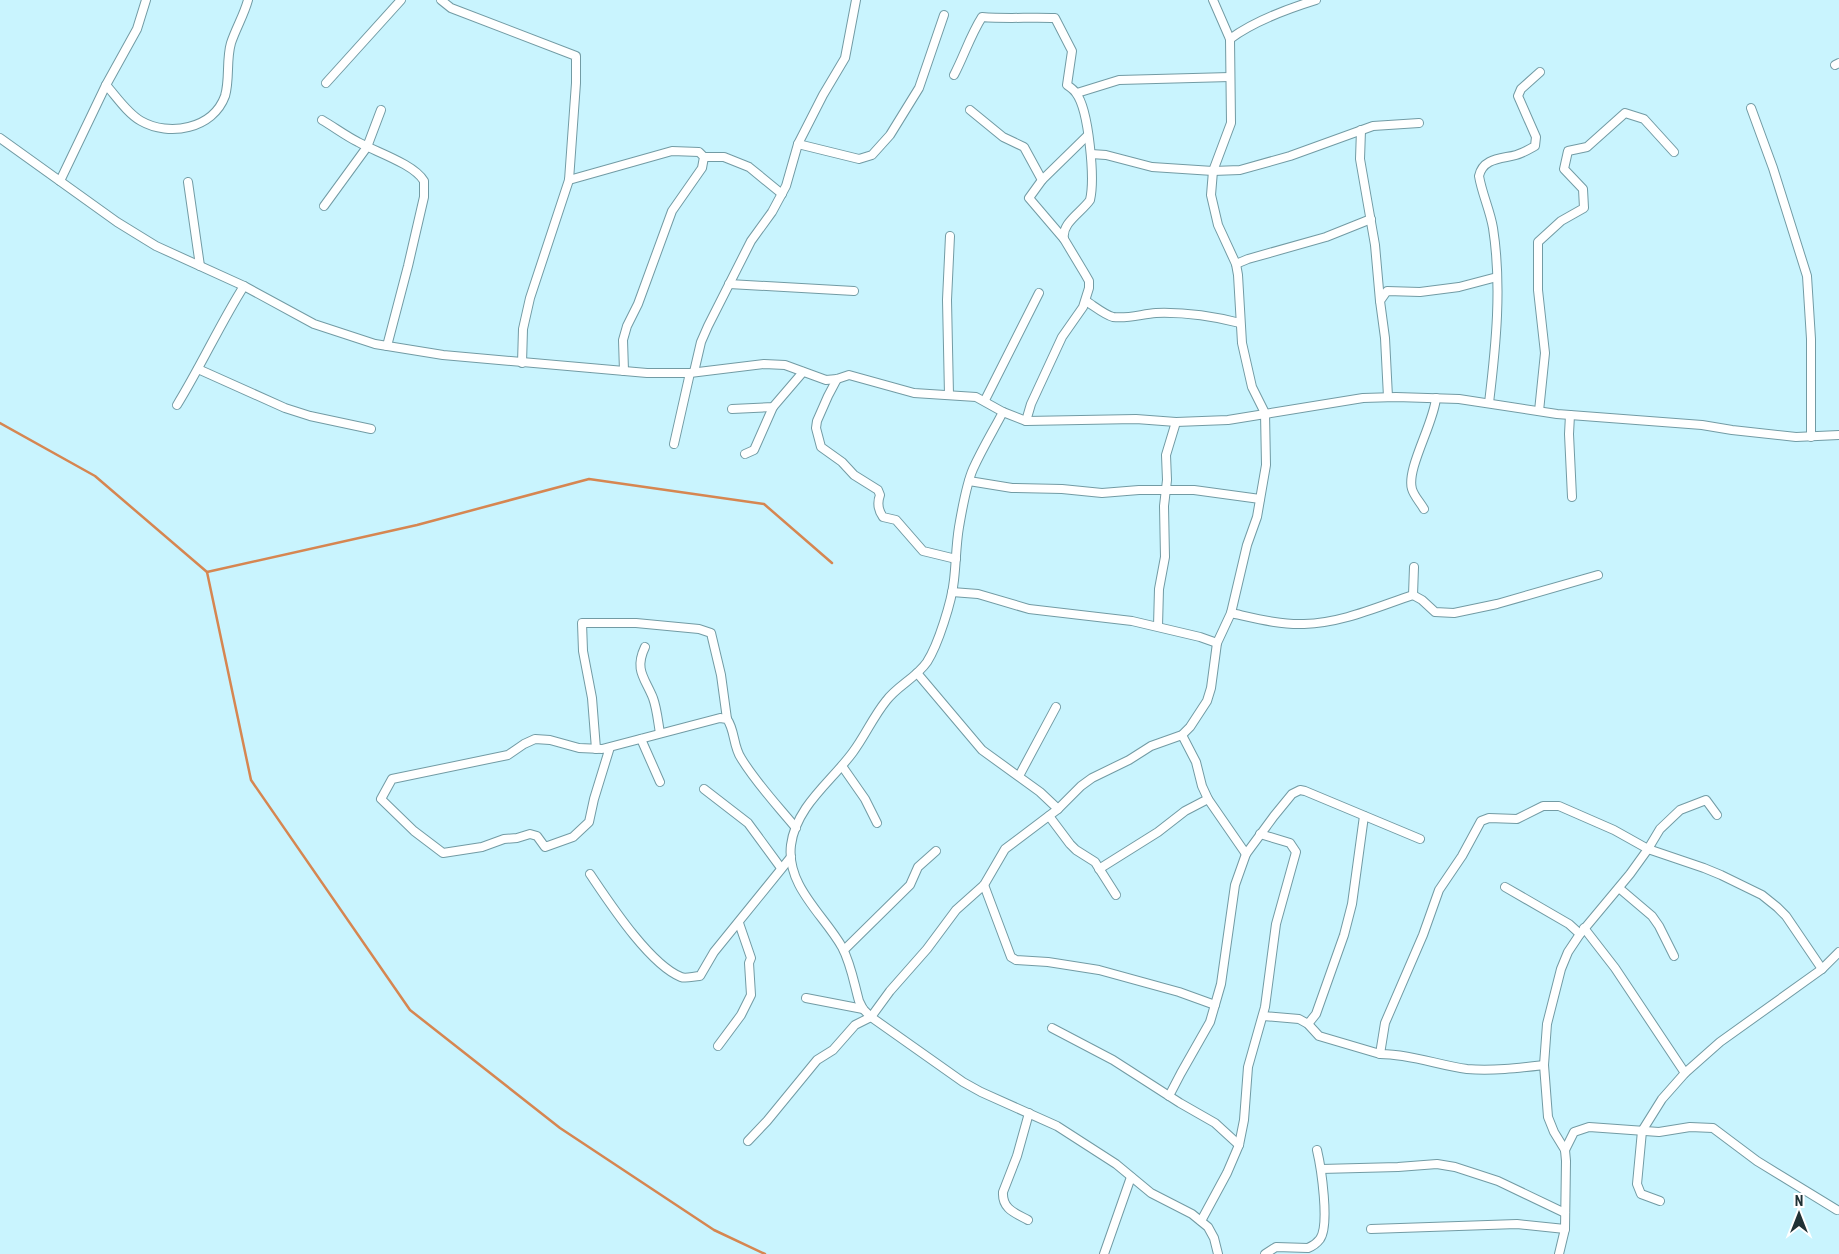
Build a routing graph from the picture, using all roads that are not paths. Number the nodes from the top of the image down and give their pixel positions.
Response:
1 (146, 0) edge
2 (248, 0) edge
3 (401, 0) edge
4 (441, 0) edge
5 (455, 0) edge
6 (856, 0) edge
7 (1213, 0) edge
8 (1316, 0) edge
9 (451, 8) junction
10 (944, 15) dead end
11 (1230, 39) junction
12 (1540, 72) dead end
13 (954, 75) dead end
14 (1230, 78) junction
15 (326, 84) dead end
16 (106, 85) junction
17 (1077, 93) junction
18 (1751, 108) dead end
19 (381, 110) dead end
20 (970, 110) dead end
21 (322, 120) dead end
22 (1419, 123) dead end
23 (1361, 130) junction
24 (1087, 136) junction
25 (0, 138) edge
26 (798, 144) junction
27 (367, 147) junction
28 (1674, 152) dead end
29 (1091, 154) junction
30 (704, 157) junction
31 (1213, 171) junction
32 (569, 180) junction
33 (1042, 180) junction
34 (60, 181) junction
35 (188, 182) dead end
36 (782, 194) junction
37 (324, 206) dead end
38 (1371, 219) junction
39 (950, 236) dead end
40 (1064, 239) junction
41 (1236, 264) junction
42 (200, 266) junction
43 (1497, 277) junction
44 (729, 284) junction
45 (244, 286) junction
46 (854, 291) dead end
47 (1040, 292) dead end
48 (1086, 301) junction
49 (1380, 301) junction
50 (1240, 323) junction
51 (387, 346) junction
52 (522, 363) junction
53 (198, 369) junction
54 (624, 371) junction
55 (803, 372) junction
56 (692, 373) junction
57 (837, 379) junction
58 (950, 395) junction
59 (1388, 398) junction
60 (1436, 398) junction
61 (984, 400) junction
62 (1489, 403) junction
63 (177, 405) dead end
64 (773, 407) junction
65 (732, 409) dead end
66 (1539, 411) junction
67 (1003, 412) junction
68 (1265, 413) junction
69 (1570, 415) junction
70 (1026, 421) junction
71 (1176, 422) junction
72 (371, 429) dead end
73 (1839, 435) edge
74 (1811, 437) junction
75 (674, 444) dead end
76 (745, 454) dead end
77 (969, 481) junction
78 (1166, 489) junction
79 (1572, 497) dead end
80 (1260, 499) junction
81 (1424, 509) dead end
82 (956, 559) junction
83 (1414, 567) dead end
84 (1598, 575) dead end
85 (952, 592) junction
86 (1413, 595) junction
87 (1231, 613) junction
88 (1158, 626) junction
89 (1217, 643) junction
90 (645, 647) dead end
91 (917, 673) junction
92 (1056, 707) dead end
93 (726, 719) junction
94 (660, 733) junction
95 (1182, 735) junction
96 (641, 739) junction
97 (610, 747) junction
98 (596, 749) junction
99 (842, 766) junction
100 (1019, 776) junction
101 (660, 782) dead end
102 (704, 789) dead end
103 (1208, 799) junction
104 (1058, 809) junction
105 (1717, 814) dead end
106 (1049, 816) junction
107 (1364, 816) junction
108 (877, 823) dead end
109 (796, 828) junction
110 (1260, 834) junction
111 (1420, 839) dead end
112 (1648, 849) junction
113 (936, 851) dead end
114 (1246, 854) junction
115 (791, 857) junction
116 (781, 868) junction
117 (1100, 869) junction
118 (590, 874) dead end
119 (984, 885) junction
120 (1505, 887) dead end
121 (1619, 888) junction
122 (1116, 895) dead end
123 (739, 922) junction
124 (1582, 931) junction
125 (844, 950) junction
126 (1839, 952) edge
127 (1674, 956) dead end
128 (1822, 969) junction
129 (806, 998) dead end
130 (1215, 1005) junction
131 (863, 1009) junction
132 (1263, 1016) junction
133 (871, 1017) junction
134 (1308, 1024) junction
135 (1052, 1028) dead end
136 (718, 1046) dead end
137 (1380, 1054) junction
138 (1544, 1065) junction
139 (1685, 1073) junction
140 (1169, 1096) junction
141 (1029, 1113) junction
142 (1642, 1131) junction
143 (748, 1141) dead end
144 (1239, 1145) junction
145 (1317, 1150) dead end
146 (1565, 1150) junction
147 (1321, 1169) junction
148 (1131, 1177) junction
149 (1660, 1202) dead end
150 (1837, 1210) dead end
151 (1565, 1213) junction
152 (1028, 1220) dead end
153 (1201, 1221) junction
154 (1371, 1229) dead end
155 (1565, 1229) junction
156 (1104, 1254) edge
157 (1218, 1254) edge
158 (1265, 1254) edge
159 (1560, 1254) edge

1 - 16 street
2 - 16 street
3 - 15 street
4 - 9 street
5 - 9 street
6 - 26 street
7 - 11 street
8 - 11 street
9 - 32 street
10 - 26 street
11 - 14 street
12 - 43 street
13 - 17 street
14 - 17 street
14 - 31 street
16 - 34 street
17 - 24 street
18 - 74 street
19 - 27 street
20 - 33 street
21 - 27 street
22 - 23 street
23 - 31 street
23 - 38 street
24 - 29 street
24 - 33 street
25 - 34 street
26 - 36 street
27 - 37 street
27 - 51 street
28 - 66 street
29 - 31 street
29 - 40 street
30 - 32 street
30 - 36 street
30 - 54 street
31 - 41 street
32 - 52 street
33 - 40 street
34 - 42 street
35 - 42 street
36 - 44 street
38 - 41 street
38 - 49 street
39 - 58 street
40 - 48 street
41 - 50 street
42 - 45 street
43 - 49 street
43 - 62 street
44 - 46 street
44 - 56 street
45 - 51 street
45 - 53 street
47 - 61 street
48 - 50 street
48 - 70 street
49 - 59 street
50 - 68 street
51 - 52 street
52 - 54 street
53 - 63 street
53 - 72 street
54 - 56 street
55 - 56 street
55 - 57 street
55 - 64 street
56 - 75 street
57 - 58 street
57 - 82 street
58 - 61 street
59 - 60 street
59 - 68 street
60 - 62 street
60 - 81 street
61 - 67 street
62 - 66 street
64 - 65 street
64 - 76 street
66 - 69 street
67 - 70 street
67 - 77 street
68 - 71 street
68 - 80 street
69 - 74 street
69 - 79 street
70 - 71 street
71 - 78 street
73 - 74 street
77 - 78 street
77 - 82 street
78 - 80 street
78 - 88 street
80 - 87 street
82 - 85 street
83 - 86 street
84 - 86 street
85 - 88 street
85 - 91 street
86 - 87 street
87 - 89 street
88 - 89 street
89 - 95 street
90 - 94 street
91 - 99 street
91 - 100 street
92 - 100 street
93 - 94 street
93 - 98 street
93 - 109 street
94 - 96 street
95 - 103 street
95 - 104 street
96 - 97 street
96 - 101 street
97 - 98 street
97 - 98 street
99 - 108 street
99 - 109 street
100 - 104 street
102 - 116 street
103 - 114 street
103 - 117 street
104 - 106 street
105 - 112 street
106 - 117 street
106 - 119 street
107 - 110 street
107 - 111 street
107 - 134 street
109 - 115 street
110 - 114 street
110 - 132 street
112 - 121 street
112 - 128 street
112 - 137 street
113 - 125 street
114 - 130 street
115 - 116 street
115 - 125 street
116 - 123 street
117 - 122 street
118 - 123 street
119 - 130 street
119 - 133 street
120 - 124 street
121 - 124 street
121 - 127 street
123 - 136 street
124 - 138 street
124 - 139 street
125 - 131 street
126 - 128 street
128 - 139 street
129 - 131 street
130 - 140 street
131 - 133 street
132 - 134 street
132 - 144 street
133 - 141 street
133 - 143 street
134 - 137 street
135 - 140 street
137 - 138 street
138 - 146 street
139 - 142 street
140 - 144 street
141 - 148 street
141 - 152 street
142 - 146 street
142 - 149 street
142 - 150 street
144 - 153 street
145 - 147 street
146 - 151 street
147 - 151 street
147 - 158 street
148 - 153 street
148 - 156 street
151 - 155 street
153 - 157 street
154 - 155 street
155 - 159 street

